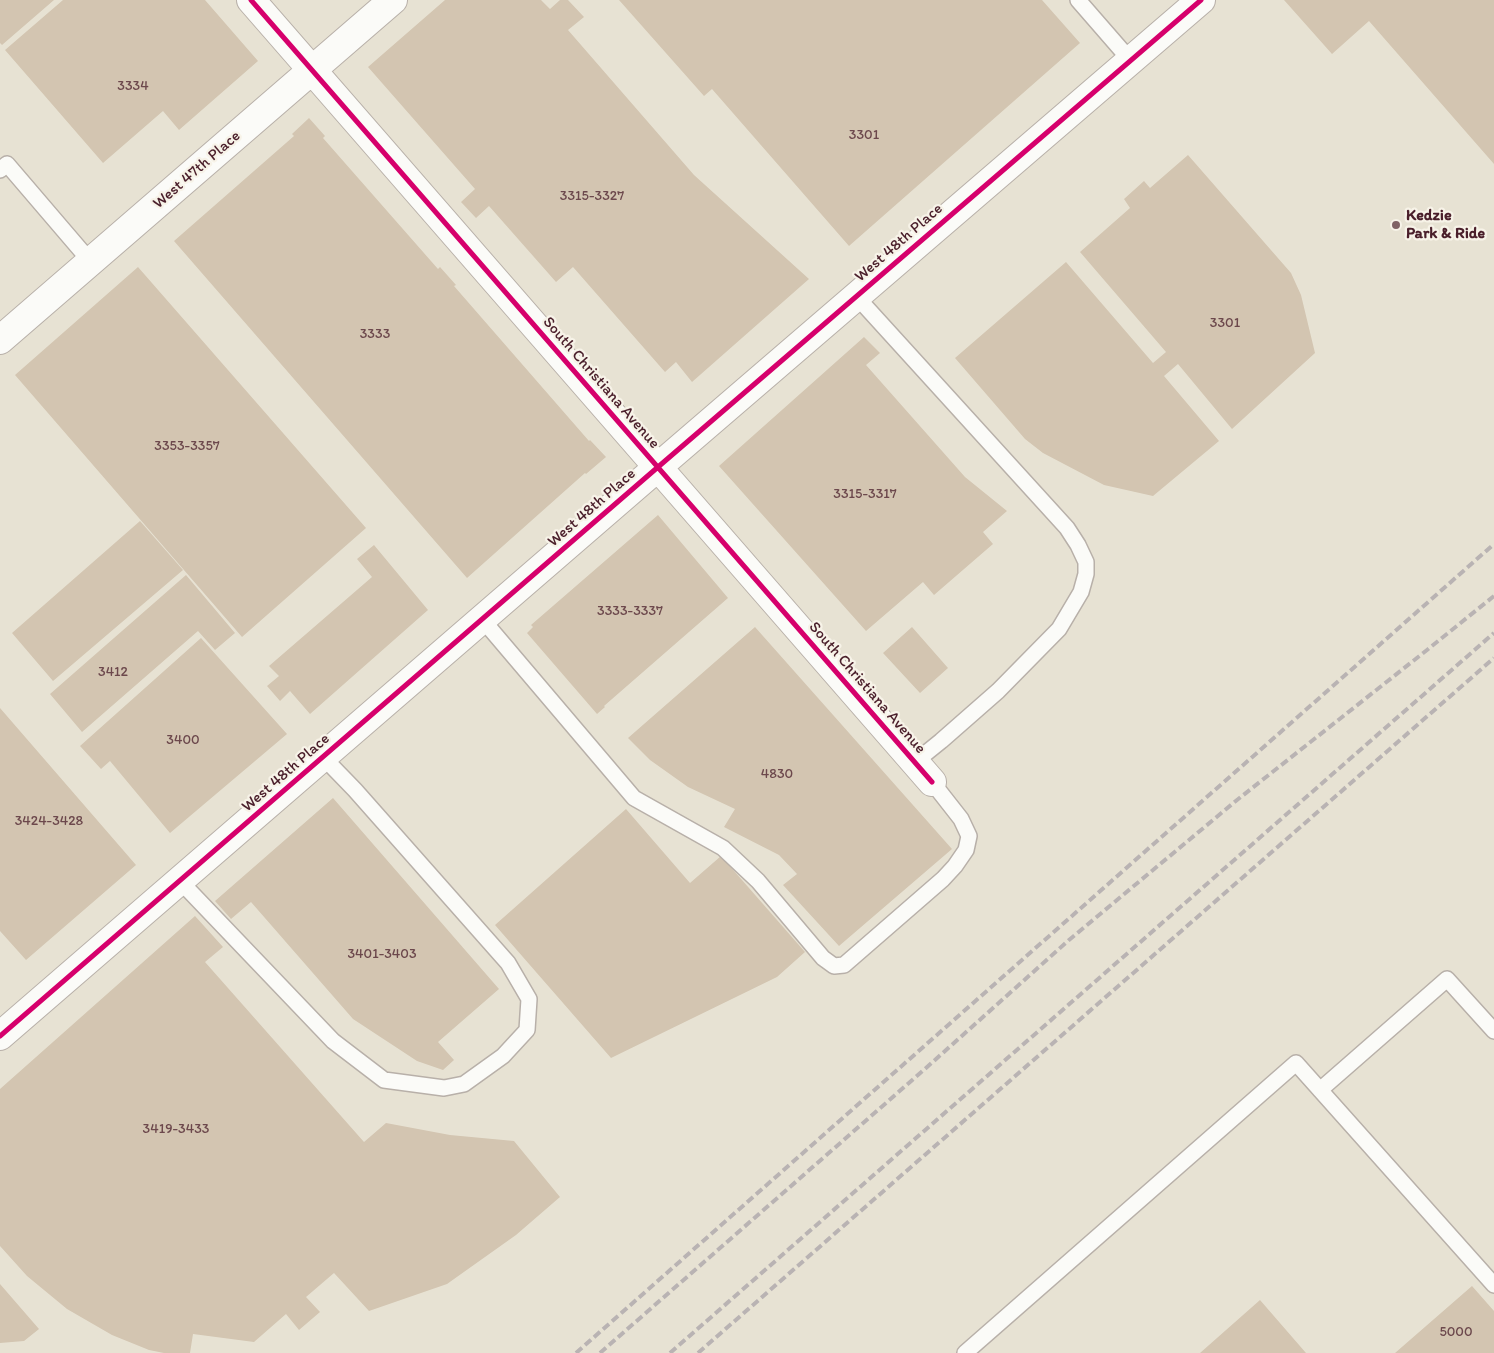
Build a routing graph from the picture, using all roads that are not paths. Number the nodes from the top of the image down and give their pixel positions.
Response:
1 (251, 0) edge
2 (394, 0) edge
3 (1078, 0) edge
4 (1201, 0) edge
5 (1131, 61) junction
6 (312, 70) junction
7 (0, 170) edge
8 (90, 261) junction
9 (856, 296) junction
10 (4, 329) edge
11 (658, 467) junction
12 (482, 619) junction
13 (323, 757) junction
14 (923, 772) junction
15 (180, 881) junction
16 (1494, 1031) edge
17 (0, 1036) edge
18 (1320, 1090) junction
19 (1494, 1285) edge
20 (965, 1353) edge

1 - 6 street, South Christiana Avenue
2 - 6 street, West 47th Place
3 - 5 lane
4 - 5 street, West 48th Place
5 - 9 street, West 48th Place
6 - 8 street, West 47th Place
6 - 11 street, South Christiana Avenue
7 - 8 lane
8 - 10 street, West 47th Place
9 - 11 street, West 48th Place
9 - 14 lane
11 - 12 street, West 48th Place
11 - 14 street, South Christiana Avenue
12 - 13 street, West 48th Place
12 - 14 lane
13 - 15 street, West 48th Place
13 - 15 lane
15 - 17 street, West 48th Place
16 - 18 lane
18 - 19 lane
18 - 20 lane

